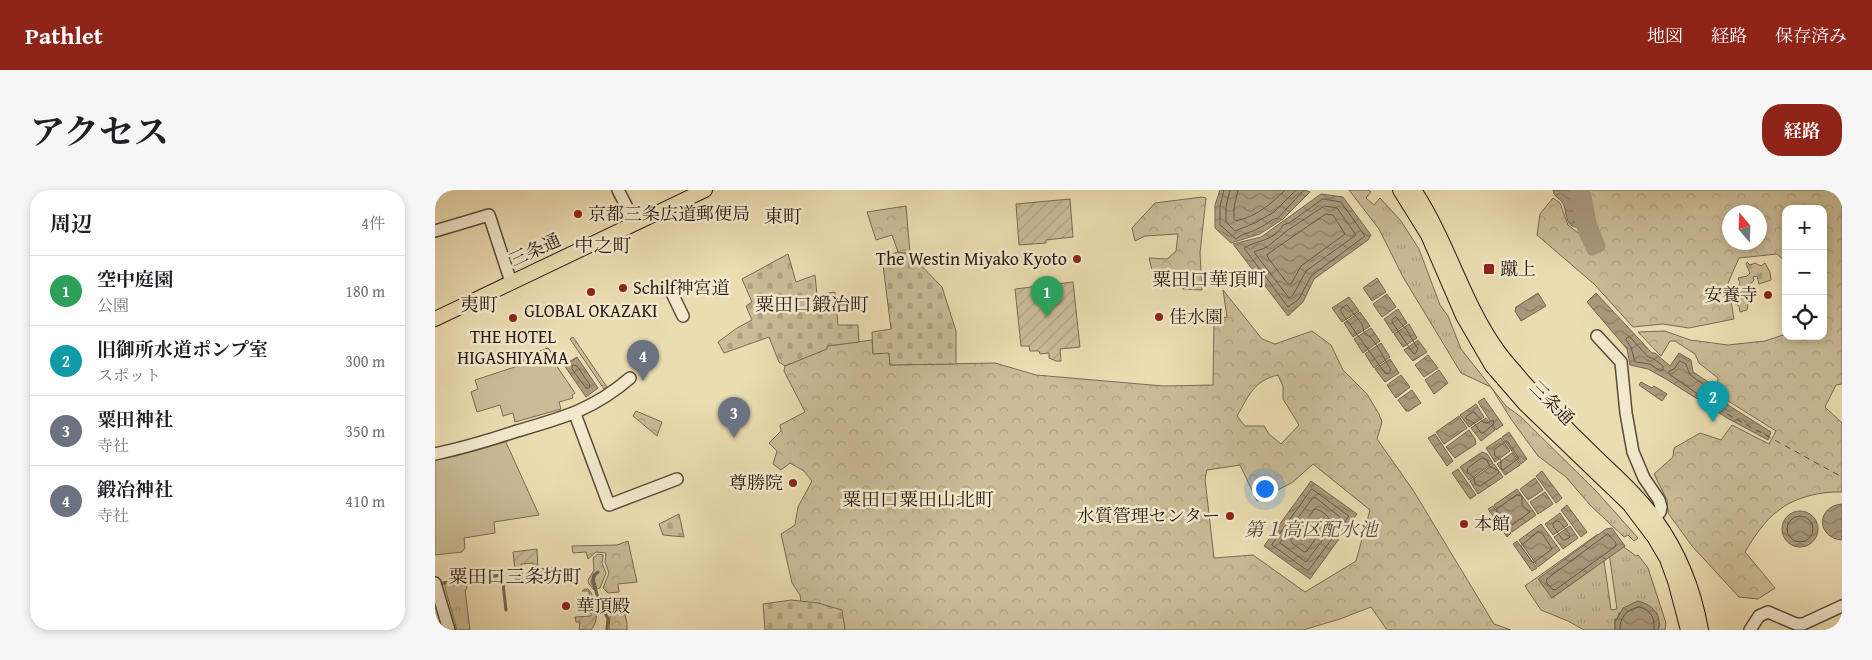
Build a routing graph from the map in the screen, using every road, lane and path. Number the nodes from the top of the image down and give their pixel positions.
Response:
1 (618, 190) edge
2 (705, 190) edge
3 (1401, 190) edge
4 (1414, 190) edge
5 (635, 223) junction
6 (435, 231) edge
7 (511, 282) junction
8 (669, 287) dead end
9 (683, 316) dead end
10 (435, 319) edge
11 (1597, 336) dead end
12 (630, 378) dead end
13 (575, 414) junction
14 (435, 454) edge
15 (677, 479) dead end
16 (1654, 518) junction
17 (435, 583) edge
18 (1842, 606) edge
19 (449, 630) edge
20 (1688, 630) edge
21 (1701, 630) edge
22 (1750, 630) edge

1 - 5 street
2 - 5 main road, 三条通
3 - 20 main road, 三条通
4 - 16 main road, 三条通
5 - 7 main road, 三条通
6 - 7 street
7 - 10 main road, 三条通
8 - 9 street
11 - 16 street
12 - 13 street
13 - 14 street
13 - 15 street
16 - 21 main road, 三条通
17 - 19 street
18 - 22 street

